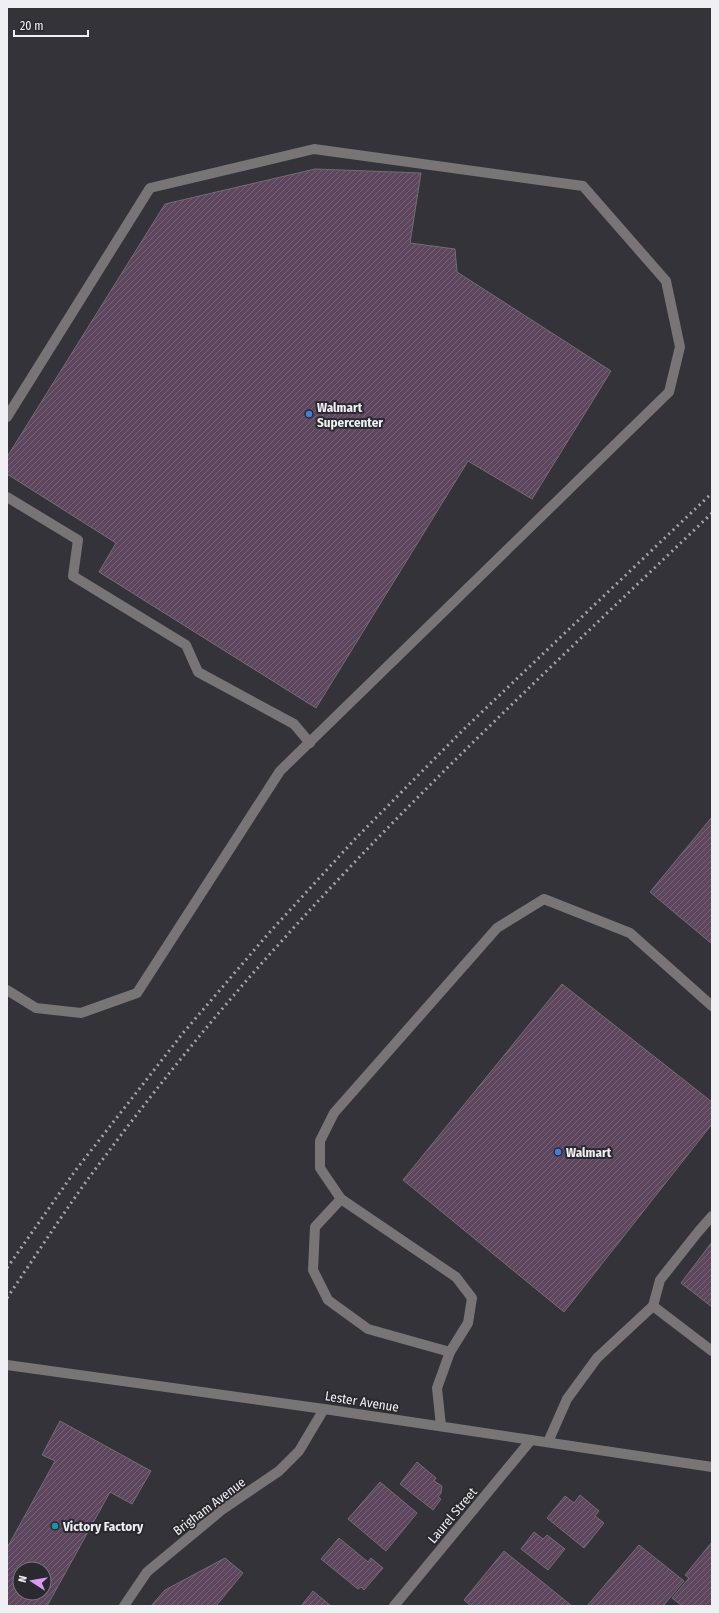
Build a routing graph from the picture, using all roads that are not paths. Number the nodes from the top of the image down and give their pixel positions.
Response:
1 (7, 417) edge
2 (7, 497) edge
3 (310, 743) junction
4 (7, 990) edge
5 (712, 1006) edge
6 (341, 1199) junction
7 (712, 1216) edge
8 (653, 1306) junction
9 (712, 1351) edge
10 (450, 1352) junction
11 (7, 1365) edge
12 (324, 1409) junction
13 (441, 1426) junction
14 (531, 1440) junction
15 (548, 1442) junction
16 (712, 1467) edge
17 (124, 1606) edge
18 (394, 1606) edge

1 - 3 street
2 - 3 street
3 - 4 street
5 - 6 street
6 - 10 street
6 - 10 street
7 - 8 street
8 - 9 street
8 - 15 street
10 - 13 street
11 - 12 street, Lester Avenue
12 - 13 street, Lester Avenue
12 - 17 street, Brigham Avenue
13 - 14 street, Lester Avenue
14 - 15 street, Lester Avenue
14 - 18 street, Laurel Street
15 - 16 street, Lester Avenue

